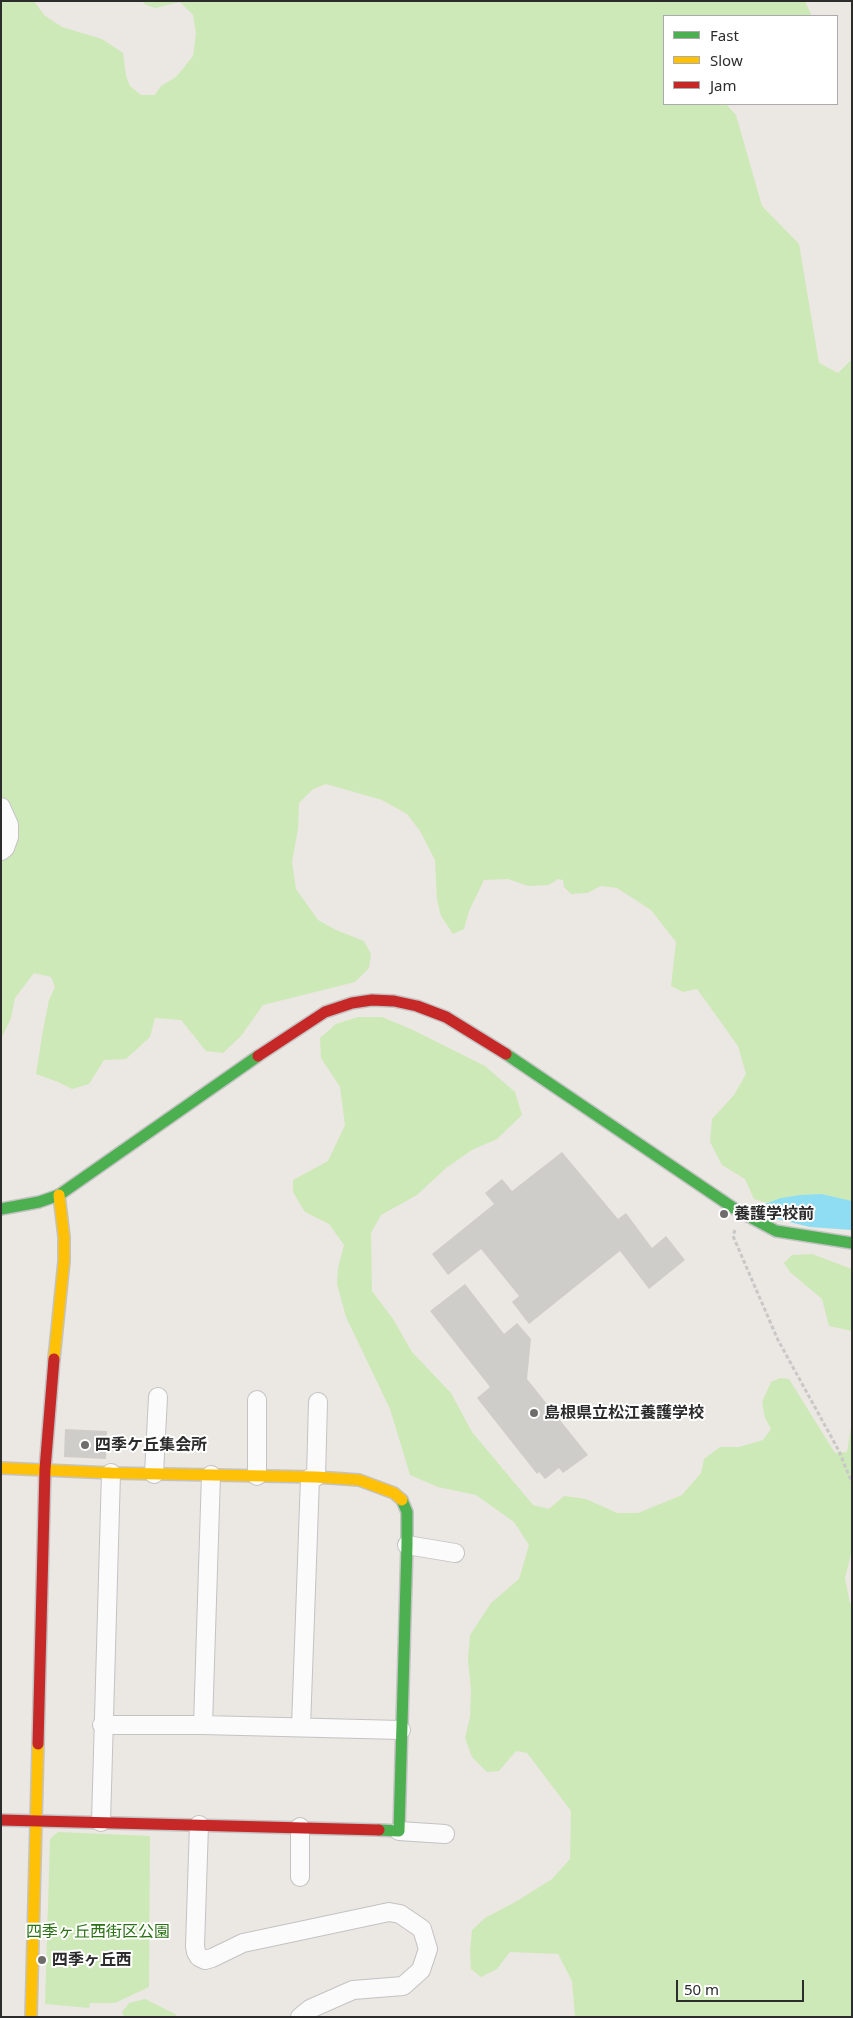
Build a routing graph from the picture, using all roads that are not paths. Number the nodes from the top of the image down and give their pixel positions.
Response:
1 (1, 807) edge
2 (1, 851) edge
3 (59, 1195) junction
4 (1, 1208) edge
5 (852, 1242) edge
6 (158, 1397) dead end
7 (257, 1400) dead end
8 (318, 1402) dead end
9 (1, 1468) edge
10 (45, 1469) junction
11 (111, 1473) junction
12 (154, 1474) junction
13 (211, 1475) junction
14 (257, 1476) junction
15 (313, 1478) junction
16 (407, 1545) junction
17 (455, 1553) dead end
18 (102, 1725) junction
19 (203, 1725) junction
20 (300, 1727) junction
21 (401, 1730) junction
22 (1, 1820) edge
23 (35, 1821) junction
24 (101, 1822) junction
25 (199, 1825) junction
26 (300, 1827) junction
27 (399, 1831) junction
28 (445, 1834) dead end
29 (300, 1877) dead end
30 (31, 2017) edge
31 (300, 2017) edge

1 - 2 street
3 - 4 street
3 - 5 street
3 - 10 street
6 - 12 street
7 - 14 street
8 - 15 street
9 - 10 street
10 - 11 street
10 - 23 street
11 - 12 street
11 - 18 street
12 - 13 street
13 - 14 street
13 - 19 street
14 - 15 street
15 - 16 street
15 - 20 street
16 - 17 street
16 - 21 street
18 - 19 street
18 - 24 street
19 - 20 street
20 - 21 street
21 - 27 street
22 - 23 street
23 - 24 street
23 - 30 street
24 - 25 street
25 - 26 street
25 - 31 street
26 - 27 street
26 - 29 street
27 - 28 street

